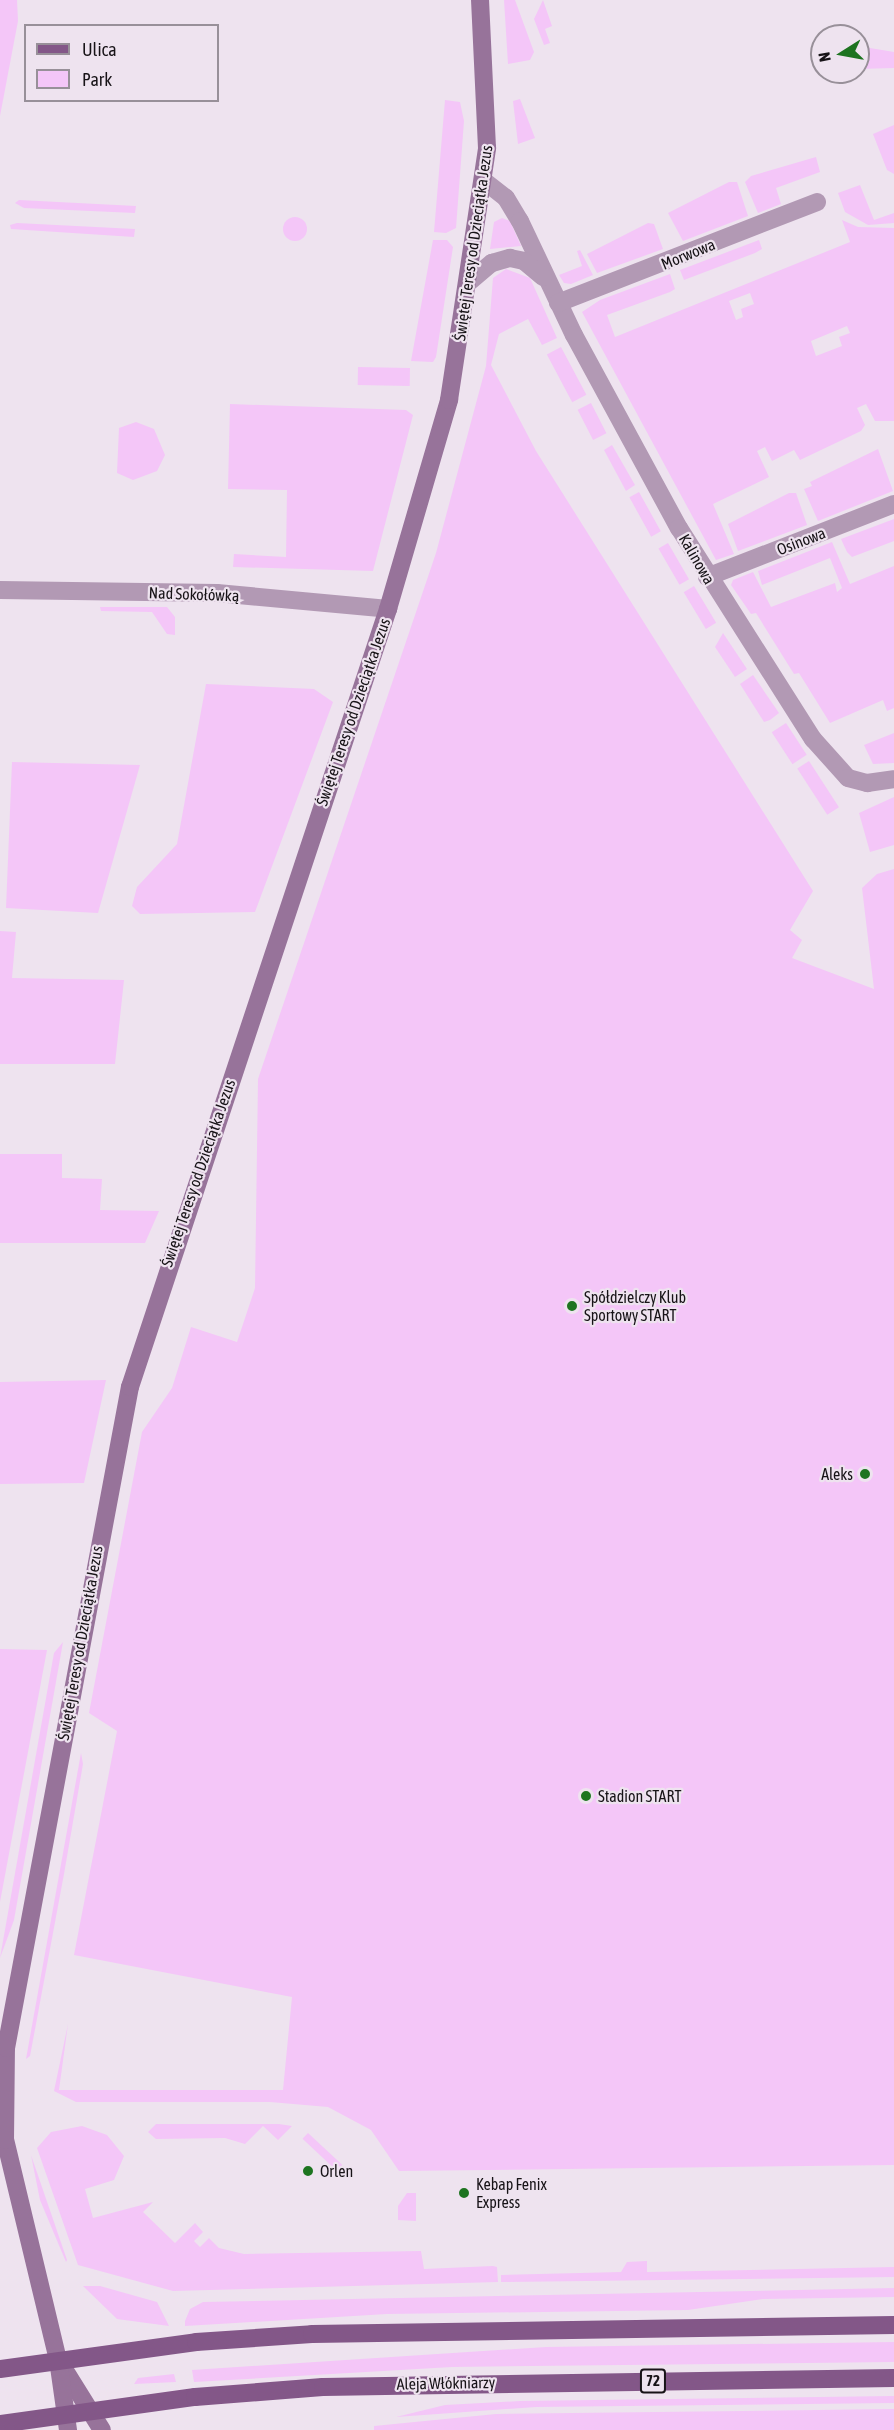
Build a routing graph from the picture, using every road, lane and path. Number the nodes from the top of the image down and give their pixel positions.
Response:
1 (480, 0) edge
2 (483, 180) junction
3 (817, 202) dead end
4 (469, 282) junction
5 (548, 282) junction
6 (558, 303) junction
7 (894, 504) edge
8 (707, 577) junction
9 (0, 590) edge
10 (388, 609) junction
11 (894, 779) edge
12 (894, 2325) edge
13 (58, 2360) junction
14 (0, 2369) edge
15 (894, 2378) edge
16 (93, 2410) junction
17 (66, 2422) edge
18 (0, 2424) edge
19 (102, 2430) edge

1 - 2 street, Świętej Teresy od Dzieciątka Jezus
2 - 4 street, Świętej Teresy od Dzieciątka Jezus
2 - 5 street, Kalinowa
3 - 6 street, Morwowa
4 - 5 street, Kalinowa
4 - 10 street, Świętej Teresy od Dzieciątka Jezus
5 - 6 street, Kalinowa
6 - 8 street, Kalinowa
7 - 8 street, Osinowa
8 - 11 street, Kalinowa
9 - 10 street, Nad Sokołówką
10 - 13 street, Świętej Teresy od Dzieciątka Jezus
12 - 13 main road
13 - 14 main road
13 - 16 street, Świętej Teresy od Dzieciątka Jezus
13 - 17 street, Świętej Teresy od Dzieciątka Jezus
15 - 16 main road, Aleja Włókniarzy / 72
16 - 17 main road, Aleja Włókniarzy / 72
16 - 19 street, Świętej Teresy od Dzieciątka Jezus
17 - 18 main road, Aleja Włókniarzy / 72

